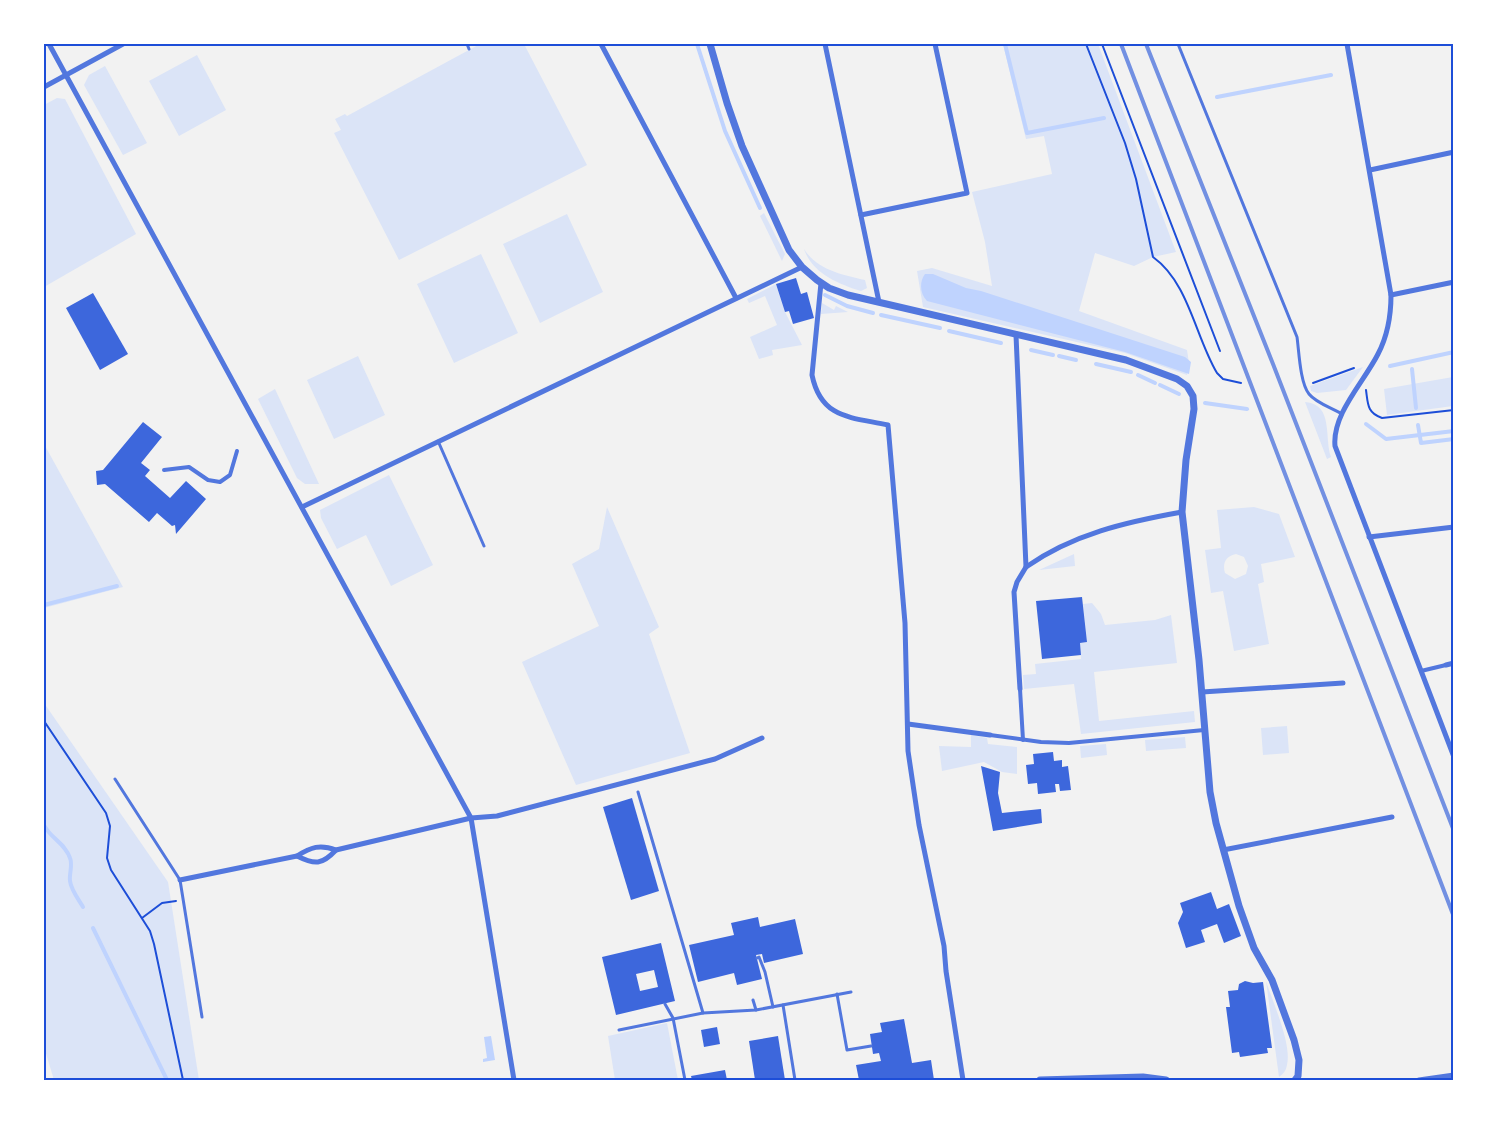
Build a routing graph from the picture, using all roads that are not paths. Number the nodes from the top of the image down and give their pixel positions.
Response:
1 (49, 44) edge
2 (123, 44) edge
3 (467, 44) edge
4 (602, 44) edge
5 (710, 44) edge
6 (825, 44) edge
7 (935, 44) edge
8 (1178, 44) edge
9 (1347, 44) edge
10 (470, 49) dead end
11 (66, 75) junction
12 (44, 87) edge
13 (1454, 152) edge
14 (1370, 170) junction
15 (861, 215) junction
16 (801, 267) junction
17 (1454, 282) edge
18 (821, 283) junction
19 (1391, 294) junction
20 (736, 298) junction
21 (879, 302) junction
22 (1016, 335) junction
23 (1342, 414) junction
24 (438, 441) junction
25 (237, 451) dead end
26 (164, 470) dead end
27 (302, 507) junction
28 (1182, 512) junction
29 (1454, 527) edge
30 (1369, 537) junction
31 (484, 546) dead end
32 (1026, 567) junction
33 (1454, 663) edge
34 (1446, 665) joint
35 (1420, 671) junction
36 (1343, 683) dead end
37 (1020, 689) joint
38 (1202, 692) junction
39 (908, 724) junction
40 (1205, 730) junction
41 (990, 735) joint
42 (762, 738) dead end
43 (1023, 740) junction
44 (1454, 757) edge
45 (115, 779) dead end
46 (638, 792) dead end
47 (1392, 817) dead end
48 (471, 818) junction
49 (336, 850) junction
50 (1223, 850) junction
51 (297, 856) junction
52 (180, 880) junction
53 (757, 957) dead end
54 (851, 992) dead end
55 (837, 994) junction
56 (753, 1000) dead end
57 (665, 1004) dead end
58 (783, 1005) junction
59 (773, 1007) junction
60 (756, 1010) junction
61 (703, 1013) junction
62 (202, 1017) dead end
63 (673, 1018) junction
64 (619, 1030) dead end
65 (872, 1046) dead end
66 (1454, 1074) edge
67 (1093, 1079) edge
68 (514, 1080) edge
69 (685, 1080) edge
70 (795, 1080) edge
71 (963, 1080) edge
72 (1040, 1080) edge
73 (1166, 1080) edge
74 (1297, 1080) edge
75 (1419, 1080) edge

1 - 11 street
2 - 11 street
3 - 10 lane
4 - 20 street
5 - 16 street
6 - 15 street
7 - 15 street
8 - 23 lane
9 - 14 street
11 - 12 street
11 - 27 street
13 - 14 street
14 - 19 street
15 - 21 street
16 - 18 street
16 - 20 street
17 - 19 street
18 - 21 street
18 - 39 street
19 - 23 street
20 - 24 street
21 - 22 street
22 - 28 street
22 - 32 street
23 - 30 street
24 - 27 street
24 - 31 lane
25 - 26 street
27 - 48 street
28 - 32 street
28 - 38 street
29 - 30 street
30 - 35 street
32 - 37 street
33 - 34 street
34 - 35 street
35 - 44 street
36 - 38 street
37 - 43 street
38 - 40 street
39 - 41 street
39 - 71 street
40 - 43 street
40 - 50 street
41 - 43 street
42 - 48 street
45 - 52 lane
46 - 61 lane
47 - 50 street
48 - 49 street
48 - 68 street
49 - 51 street
49 - 51 street
50 - 74 street
51 - 52 street
52 - 62 lane
53 - 59 lane
54 - 55 lane
55 - 58 lane
55 - 65 lane
56 - 60 lane
57 - 63 lane
58 - 59 lane
58 - 70 lane
59 - 60 lane
60 - 61 lane
61 - 63 lane
63 - 64 lane
63 - 69 lane
66 - 75 street
67 - 72 street
67 - 73 street

